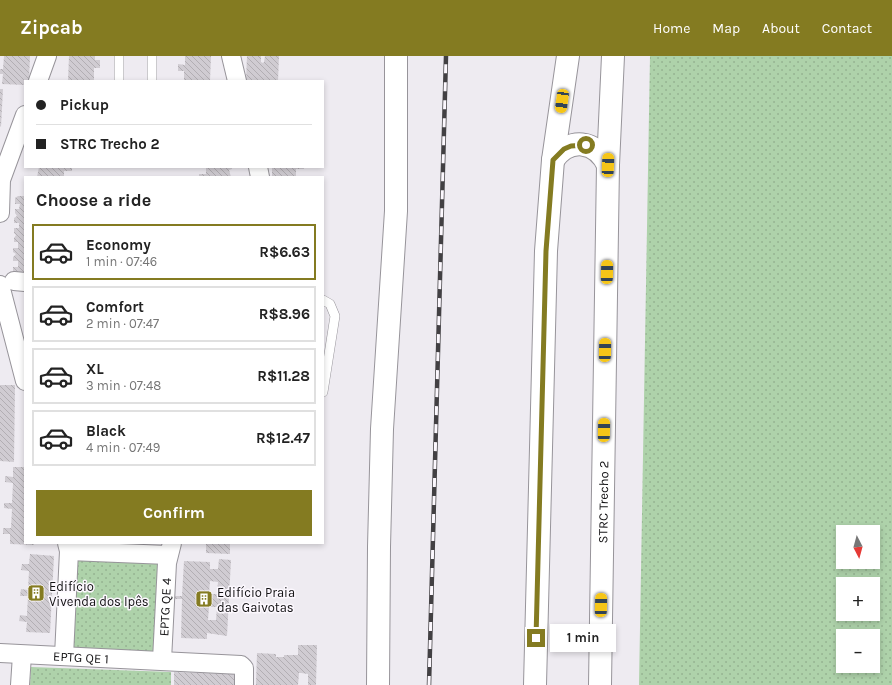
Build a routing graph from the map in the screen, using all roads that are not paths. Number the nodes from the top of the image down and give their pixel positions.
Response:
1 (47, 56) edge
2 (119, 56) edge
3 (152, 56) edge
4 (231, 56) edge
5 (396, 56) edge
6 (568, 56) edge
7 (613, 56) edge
8 (38, 80) edge
9 (119, 80) edge
10 (152, 80) edge
11 (237, 80) edge
12 (24, 118) edge
13 (553, 160) junction
14 (608, 165) junction
15 (1, 180) edge
16 (0, 213) edge
17 (13, 282) edge
18 (324, 301) edge
19 (24, 373) edge
20 (324, 386) edge
21 (68, 547) edge
22 (170, 549) edge
23 (0, 653) edge
24 (22, 655) junction
25 (64, 656) junction
26 (162, 660) junction
27 (20, 685) edge
28 (244, 685) edge
29 (378, 685) edge
30 (535, 685) edge
31 (600, 685) edge

1 - 8 street
2 - 9 lane
3 - 10 lane
4 - 11 street
5 - 29 main road
6 - 13 main road
7 - 14 main road, STRC Trecho 2
12 - 15 street
13 - 14 main road
13 - 30 main road
14 - 31 main road, STRC Trecho 2
15 - 16 street
17 - 19 street
18 - 20 lane
21 - 22 street, EPTG QE 4
21 - 25 street, EPTG QE 4
22 - 26 street, EPTG QE 4
23 - 24 street, EPTG QE 1
24 - 25 street, EPTG QE 1
24 - 27 street
25 - 26 street, EPTG QE 1
26 - 28 street, EPTG QE 1

